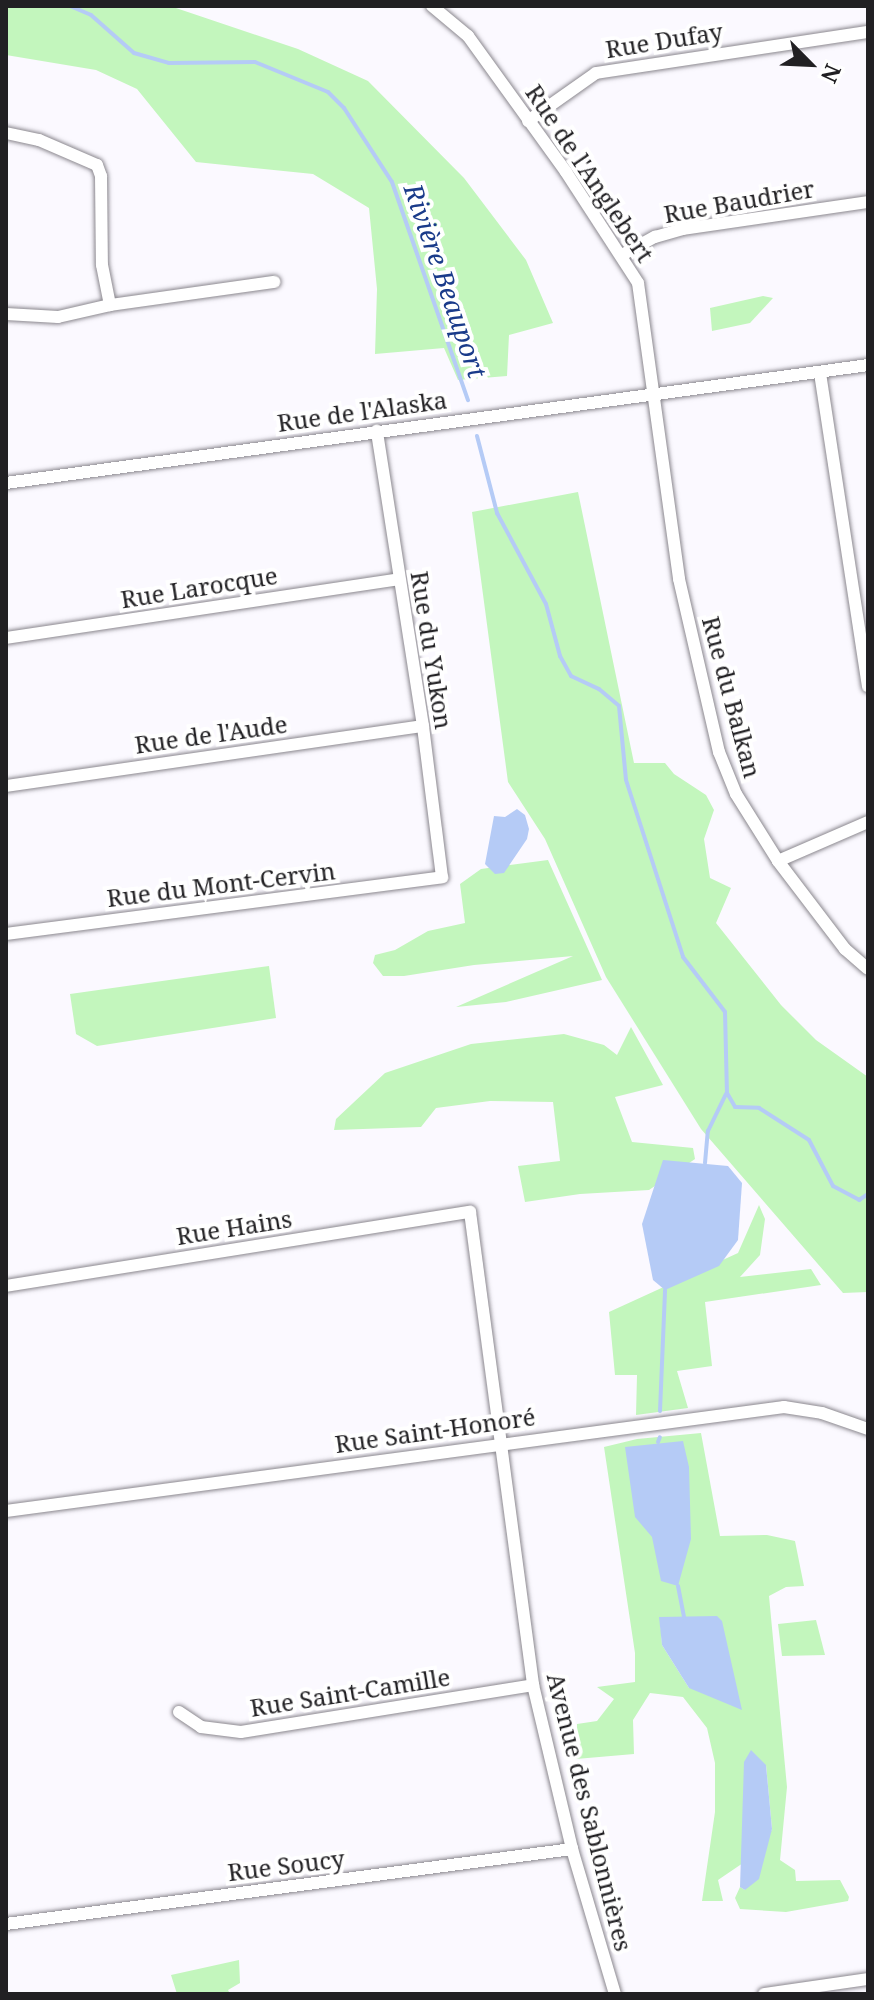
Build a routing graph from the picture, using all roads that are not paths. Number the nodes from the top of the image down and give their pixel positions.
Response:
1 (432, 6) edge
2 (868, 32) edge
3 (528, 121) junction
4 (6, 133) edge
5 (868, 202) edge
6 (622, 255) junction
7 (274, 282) dead end
8 (110, 305) junction
9 (6, 314) edge
10 (868, 365) edge
11 (820, 373) junction
12 (651, 394) junction
13 (377, 431) junction
14 (6, 483) edge
15 (399, 579) junction
16 (6, 638) edge
17 (868, 686) edge
18 (423, 726) junction
19 (6, 786) edge
20 (868, 822) edge
21 (778, 861) junction
22 (442, 877) joint
23 (6, 934) edge
24 (868, 969) edge
25 (470, 1212) joint
26 (6, 1286) edge
27 (868, 1429) edge
28 (503, 1443) junction
29 (6, 1511) edge
30 (533, 1685) junction
31 (179, 1712) dead end
32 (572, 1849) junction
33 (6, 1924) edge
34 (868, 1979) edge
35 (615, 1994) edge
36 (764, 1994) edge

1 - 3 street, Rue de l'Anglebert
2 - 3 street, Rue Dufay
3 - 6 street, Rue de l'Anglebert
4 - 8 street
5 - 6 street, Rue Baudrier
6 - 12 street, Rue de l'Anglebert
7 - 8 street
8 - 9 street
10 - 11 street, Rue de l'Alaska
11 - 12 street, Rue de l'Alaska
11 - 17 street
12 - 13 street, Rue de l'Alaska
12 - 21 street, Rue du Balkan
13 - 14 street, Rue de l'Alaska
13 - 15 street, Rue du Yukon
15 - 16 street, Rue Larocque
15 - 18 street, Rue du Yukon
18 - 19 street, Rue de l'Aude
18 - 22 street, Rue du Yukon
20 - 21 street
21 - 24 street, Rue du Balkan
22 - 23 street, Rue du Mont-Cervin
25 - 26 street, Rue Hains
25 - 28 street, Avenue des Sablonnières
27 - 28 street, Rue Saint-Honoré
28 - 29 street, Rue Saint-Honoré
28 - 30 street, Avenue des Sablonnières
30 - 31 street, Rue Saint-Camille
30 - 32 street, Avenue des Sablonnières
32 - 33 street, Rue Soucy
32 - 35 street, Avenue des Sablonnières
34 - 36 street

